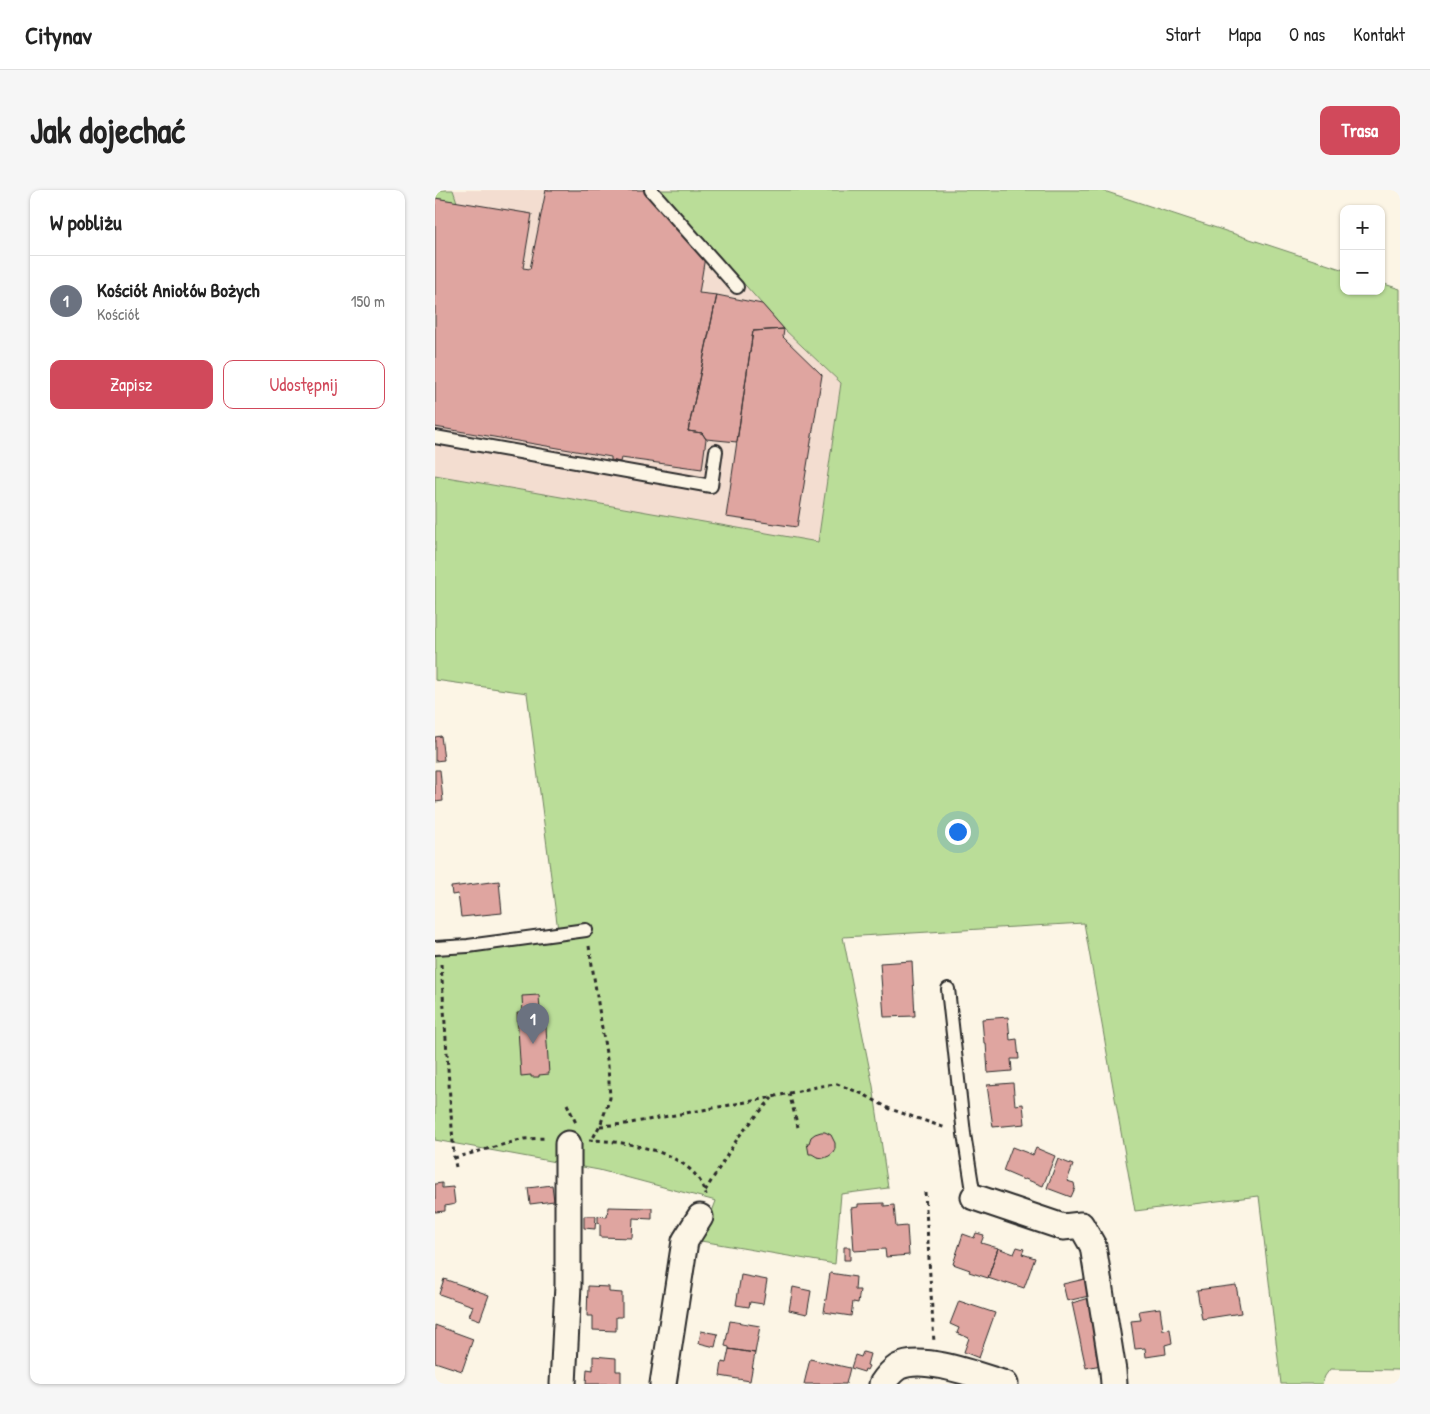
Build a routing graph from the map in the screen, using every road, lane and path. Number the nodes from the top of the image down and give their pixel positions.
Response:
1 (651, 190) edge
2 (737, 287) dead end
3 (435, 437) edge
4 (716, 451) dead end
5 (586, 930) joint
6 (437, 948) edge
7 (948, 989) dead end
8 (789, 1094) junction
9 (772, 1097) junction
10 (600, 1126) junction
11 (798, 1126) dead end
12 (964, 1134) junction
13 (592, 1140) junction
14 (568, 1144) junction
15 (454, 1158) junction
16 (456, 1167) dead end
17 (705, 1191) junction
18 (925, 1192) dead end
19 (974, 1197) joint
20 (700, 1217) joint
21 (935, 1364) junction
22 (563, 1384) edge
23 (663, 1384) edge
24 (881, 1384) edge
25 (1005, 1384) edge
26 (1113, 1384) edge

1 - 2 lane
3 - 4 lane
5 - 6 lane
5 - 10 path
6 - 15 path
7 - 12 lane
8 - 9 path
8 - 11 path
8 - 12 path
9 - 10 path
9 - 17 path
10 - 13 path
12 - 19 lane
13 - 14 path
13 - 17 path
14 - 15 path
14 - 22 street
15 - 16 path
17 - 20 path
18 - 21 path
19 - 26 street
20 - 23 street
21 - 24 street
21 - 25 street

